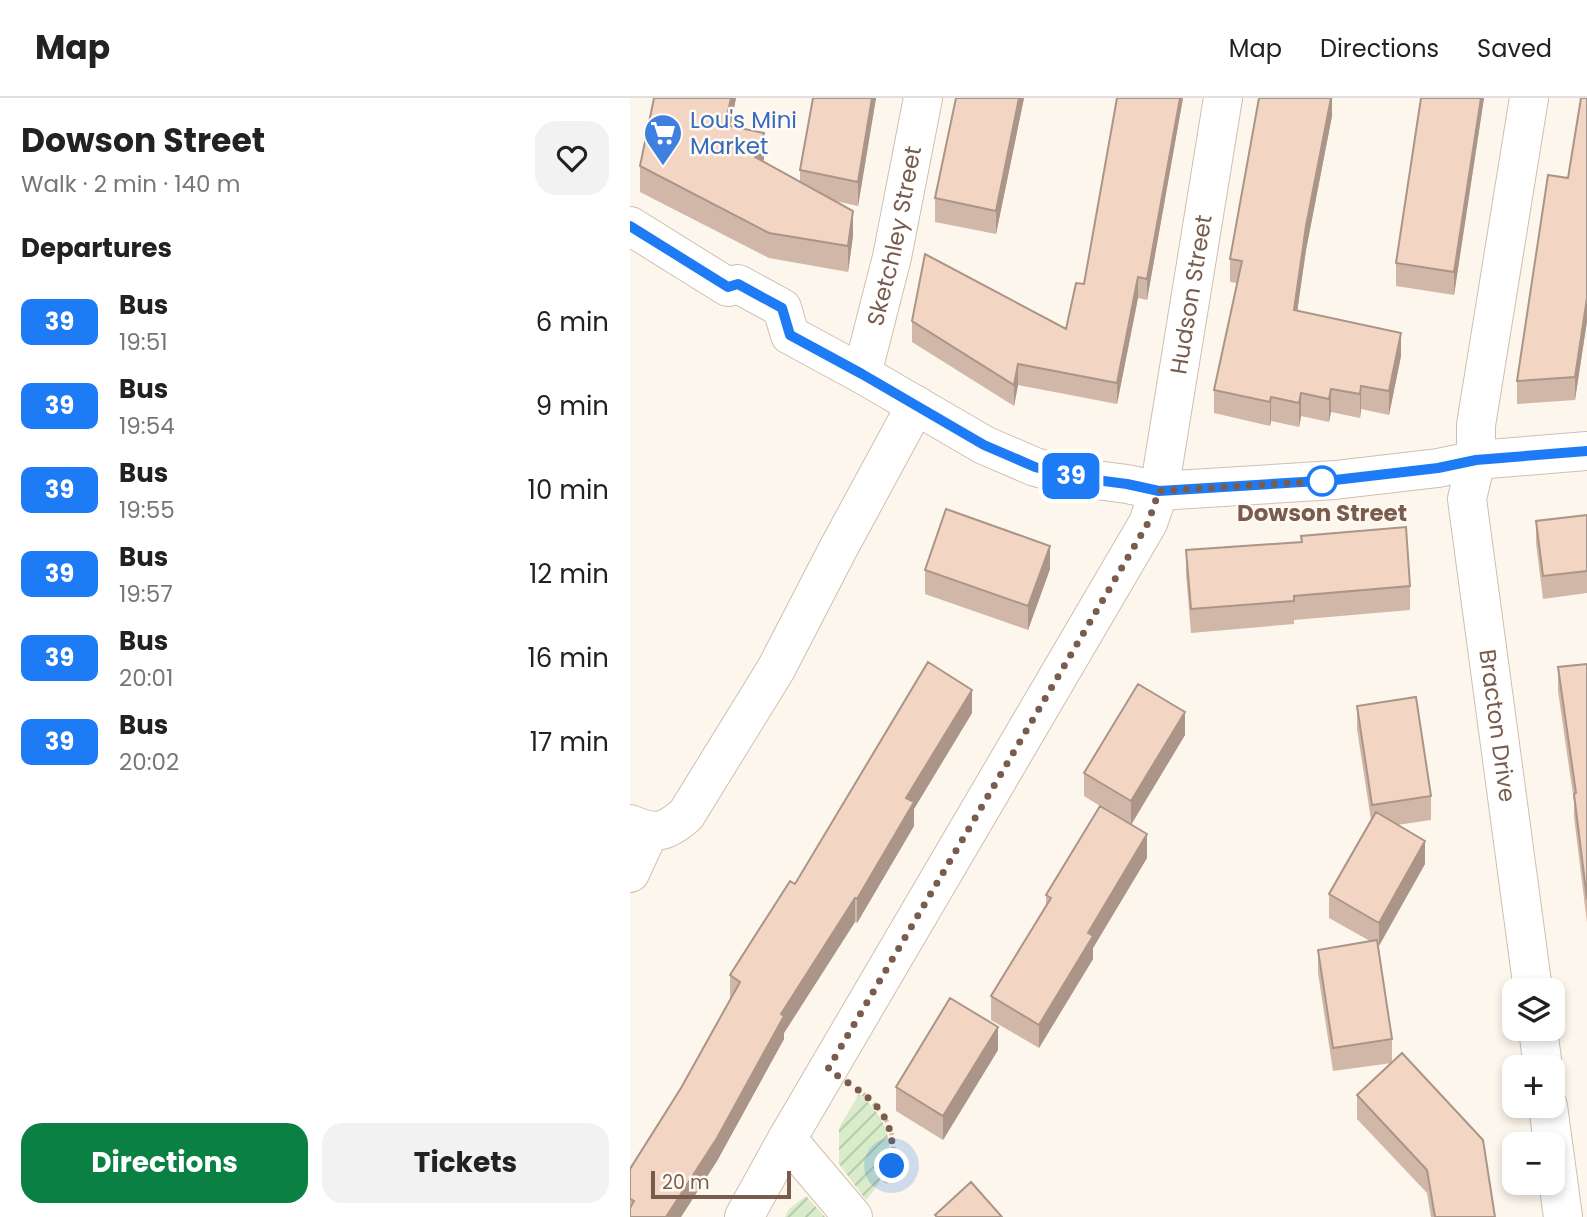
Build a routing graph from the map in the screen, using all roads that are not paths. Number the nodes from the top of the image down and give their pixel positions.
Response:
1 (923, 98) edge
2 (1223, 98) edge
3 (1530, 98) edge
4 (630, 226) edge
5 (862, 374) junction
6 (916, 405) junction
7 (1587, 451) edge
8 (1476, 460) junction
9 (1159, 491) junction
10 (640, 828) edge
11 (630, 873) edge
12 (1531, 978) edge
13 (1550, 1118) edge
14 (787, 1139) junction
15 (852, 1216) edge
16 (744, 1217) edge
17 (1563, 1217) edge

1 - 5 street, Sketchley Street
2 - 9 street, Hudson Street
3 - 8 street
4 - 5 street
5 - 6 street
6 - 9 street
6 - 10 street
7 - 8 street
8 - 9 street
8 - 12 street, Bracton Drive
9 - 14 street, Hudson Street
10 - 11 street
13 - 17 street
14 - 15 street
14 - 16 street, Hudson Street

